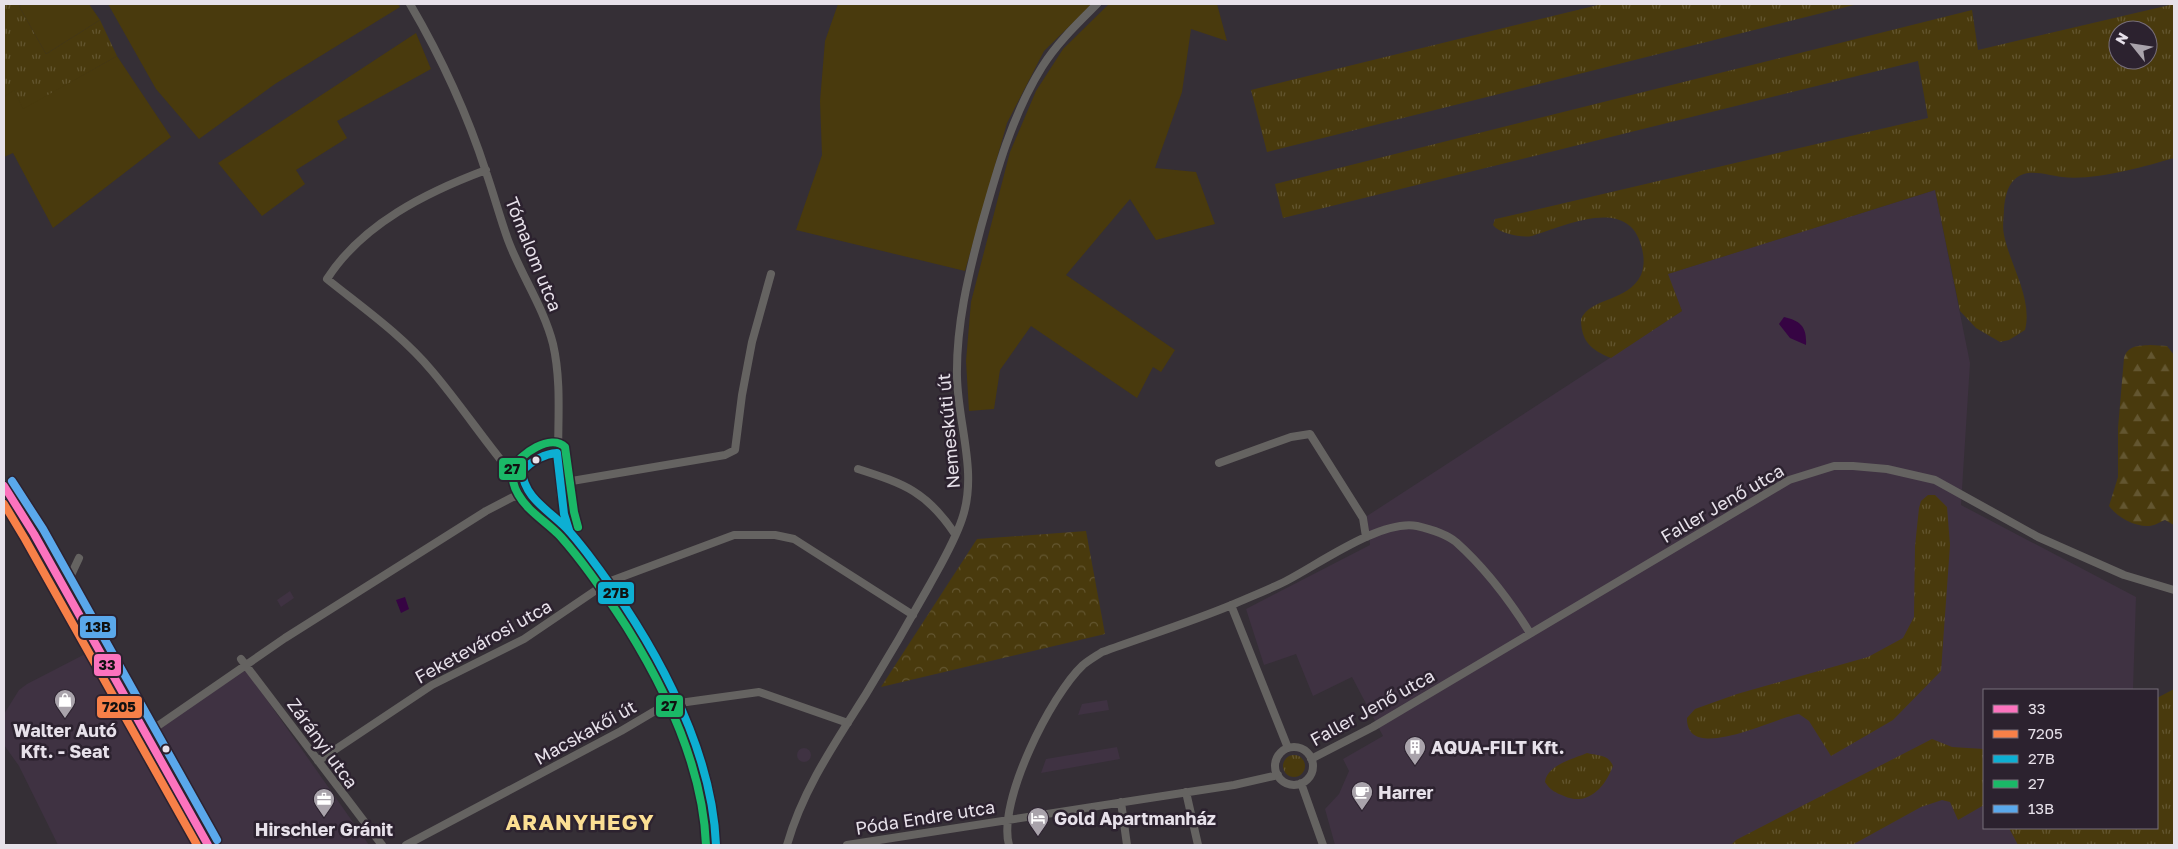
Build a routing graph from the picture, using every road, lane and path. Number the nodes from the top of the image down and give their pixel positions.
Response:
1 (410, 4) edge
2 (1096, 4) edge
3 (486, 170) junction
4 (771, 274) dead end
5 (1220, 463) dead end
6 (858, 469) dead end
7 (560, 483) junction
8 (4, 486) edge
9 (531, 496) junction
10 (569, 530) junction
11 (955, 534) junction
12 (1366, 536) junction
13 (78, 558) dead end
14 (608, 582) junction
15 (62, 584) junction
16 (2174, 590) edge
17 (1232, 605) junction
18 (913, 615) junction
19 (1530, 633) junction
20 (244, 662) junction
21 (678, 702) junction
22 (848, 722) junction
23 (146, 734) junction
24 (1288, 748) junction
25 (1311, 759) junction
26 (318, 761) junction
27 (1278, 775) junction
28 (1301, 784) junction
29 (1186, 792) junction
30 (1121, 802) junction
31 (1008, 819) junction
32 (208, 845) edge
33 (382, 845) edge
34 (406, 845) edge
35 (716, 845) edge
36 (787, 845) edge
37 (847, 845) edge
38 (1009, 845) edge
39 (1128, 845) edge
40 (1198, 845) edge
41 (1323, 845) edge

1 - 3 street, Tómalom utca
2 - 11 street, Nemeskúti út
3 - 7 street, Tómalom utca
3 - 9 street, Tómalom utca
4 - 7 street
5 - 12 street
6 - 11 street
7 - 10 street, Tómalom utca
8 - 15 main road
9 - 10 street, Tómalom utca
9 - 20 street
10 - 14 street, Tómalom utca
11 - 18 street, Nemeskúti út
12 - 17 street
12 - 19 street
13 - 15 street
14 - 18 street, Feketevárosi utca
14 - 21 street, Tómalom utca
14 - 26 street, Feketevárosi utca
15 - 23 main road
16 - 19 street, Faller Jenő utca
17 - 24 street
17 - 31 street
18 - 22 street, Nemeskúti út
19 - 25 street, Faller Jenő utca
20 - 23 street
20 - 26 street, Zárányi utca
21 - 22 street, Macskakői út
21 - 34 street, Macskakői út
21 - 35 street, Tómalom utca
22 - 36 street, Nemeskúti út
23 - 32 main road
24 - 25 street
24 - 27 street
25 - 28 street
26 - 33 street, Zárányi utca
27 - 28 street
27 - 29 street
28 - 41 street
29 - 30 street
29 - 40 street
30 - 31 street
30 - 39 street
31 - 37 street, Póda Endre utca
31 - 38 street

